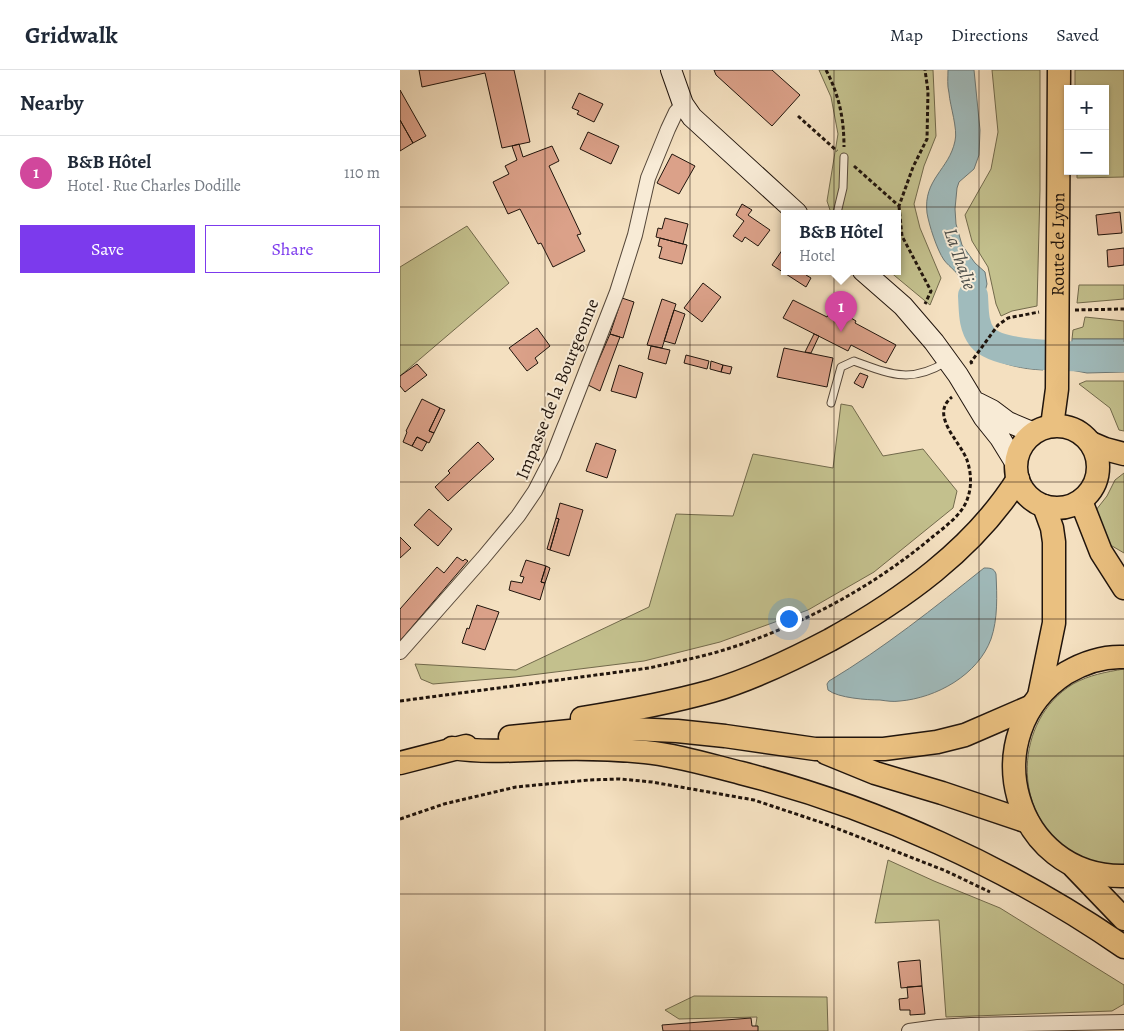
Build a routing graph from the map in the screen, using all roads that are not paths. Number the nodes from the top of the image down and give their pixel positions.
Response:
1 (671, 70) edge
2 (1059, 70) edge
3 (683, 104) junction
4 (844, 157) road end
5 (794, 210) edge
6 (838, 210) edge
7 (868, 275) edge
8 (949, 361) junction
9 (970, 394) junction
10 (831, 403) dead end
11 (1051, 428) junction
12 (1091, 443) junction
13 (1124, 454) edge
14 (1017, 472) junction
15 (1081, 501) junction
16 (1044, 506) junction
17 (1124, 588) edge
18 (400, 652) edge
19 (1124, 657) edge
20 (1036, 701) junction
21 (502, 739) junction
22 (452, 748) junction
23 (816, 749) junction
24 (405, 761) edge
25 (1028, 822) junction
26 (1070, 863) junction
27 (1124, 876) edge
28 (1124, 919) edge
29 (1124, 947) edge
30 (1124, 1022) edge
31 (909, 1031) edge

1 - 3 main road
2 - 11 main road, Route de Lyon
3 - 5 main road
3 - 18 street, Impasse de la Bourgeonne
4 - 6 lane
7 - 8 main road
8 - 9 main road
8 - 10 lane
9 - 11 main road
9 - 14 main road
11 - 12 main road
11 - 14 main road
12 - 13 main road
12 - 15 main road
14 - 16 main road
14 - 21 main road
15 - 16 main road
15 - 17 main road
16 - 20 main road
19 - 20 main road
20 - 23 main road
20 - 25 main road
21 - 22 main road
21 - 23 main road
22 - 24 main road
22 - 29 main road
23 - 25 main road
25 - 26 main road
26 - 27 main road
26 - 28 main road
30 - 31 street

